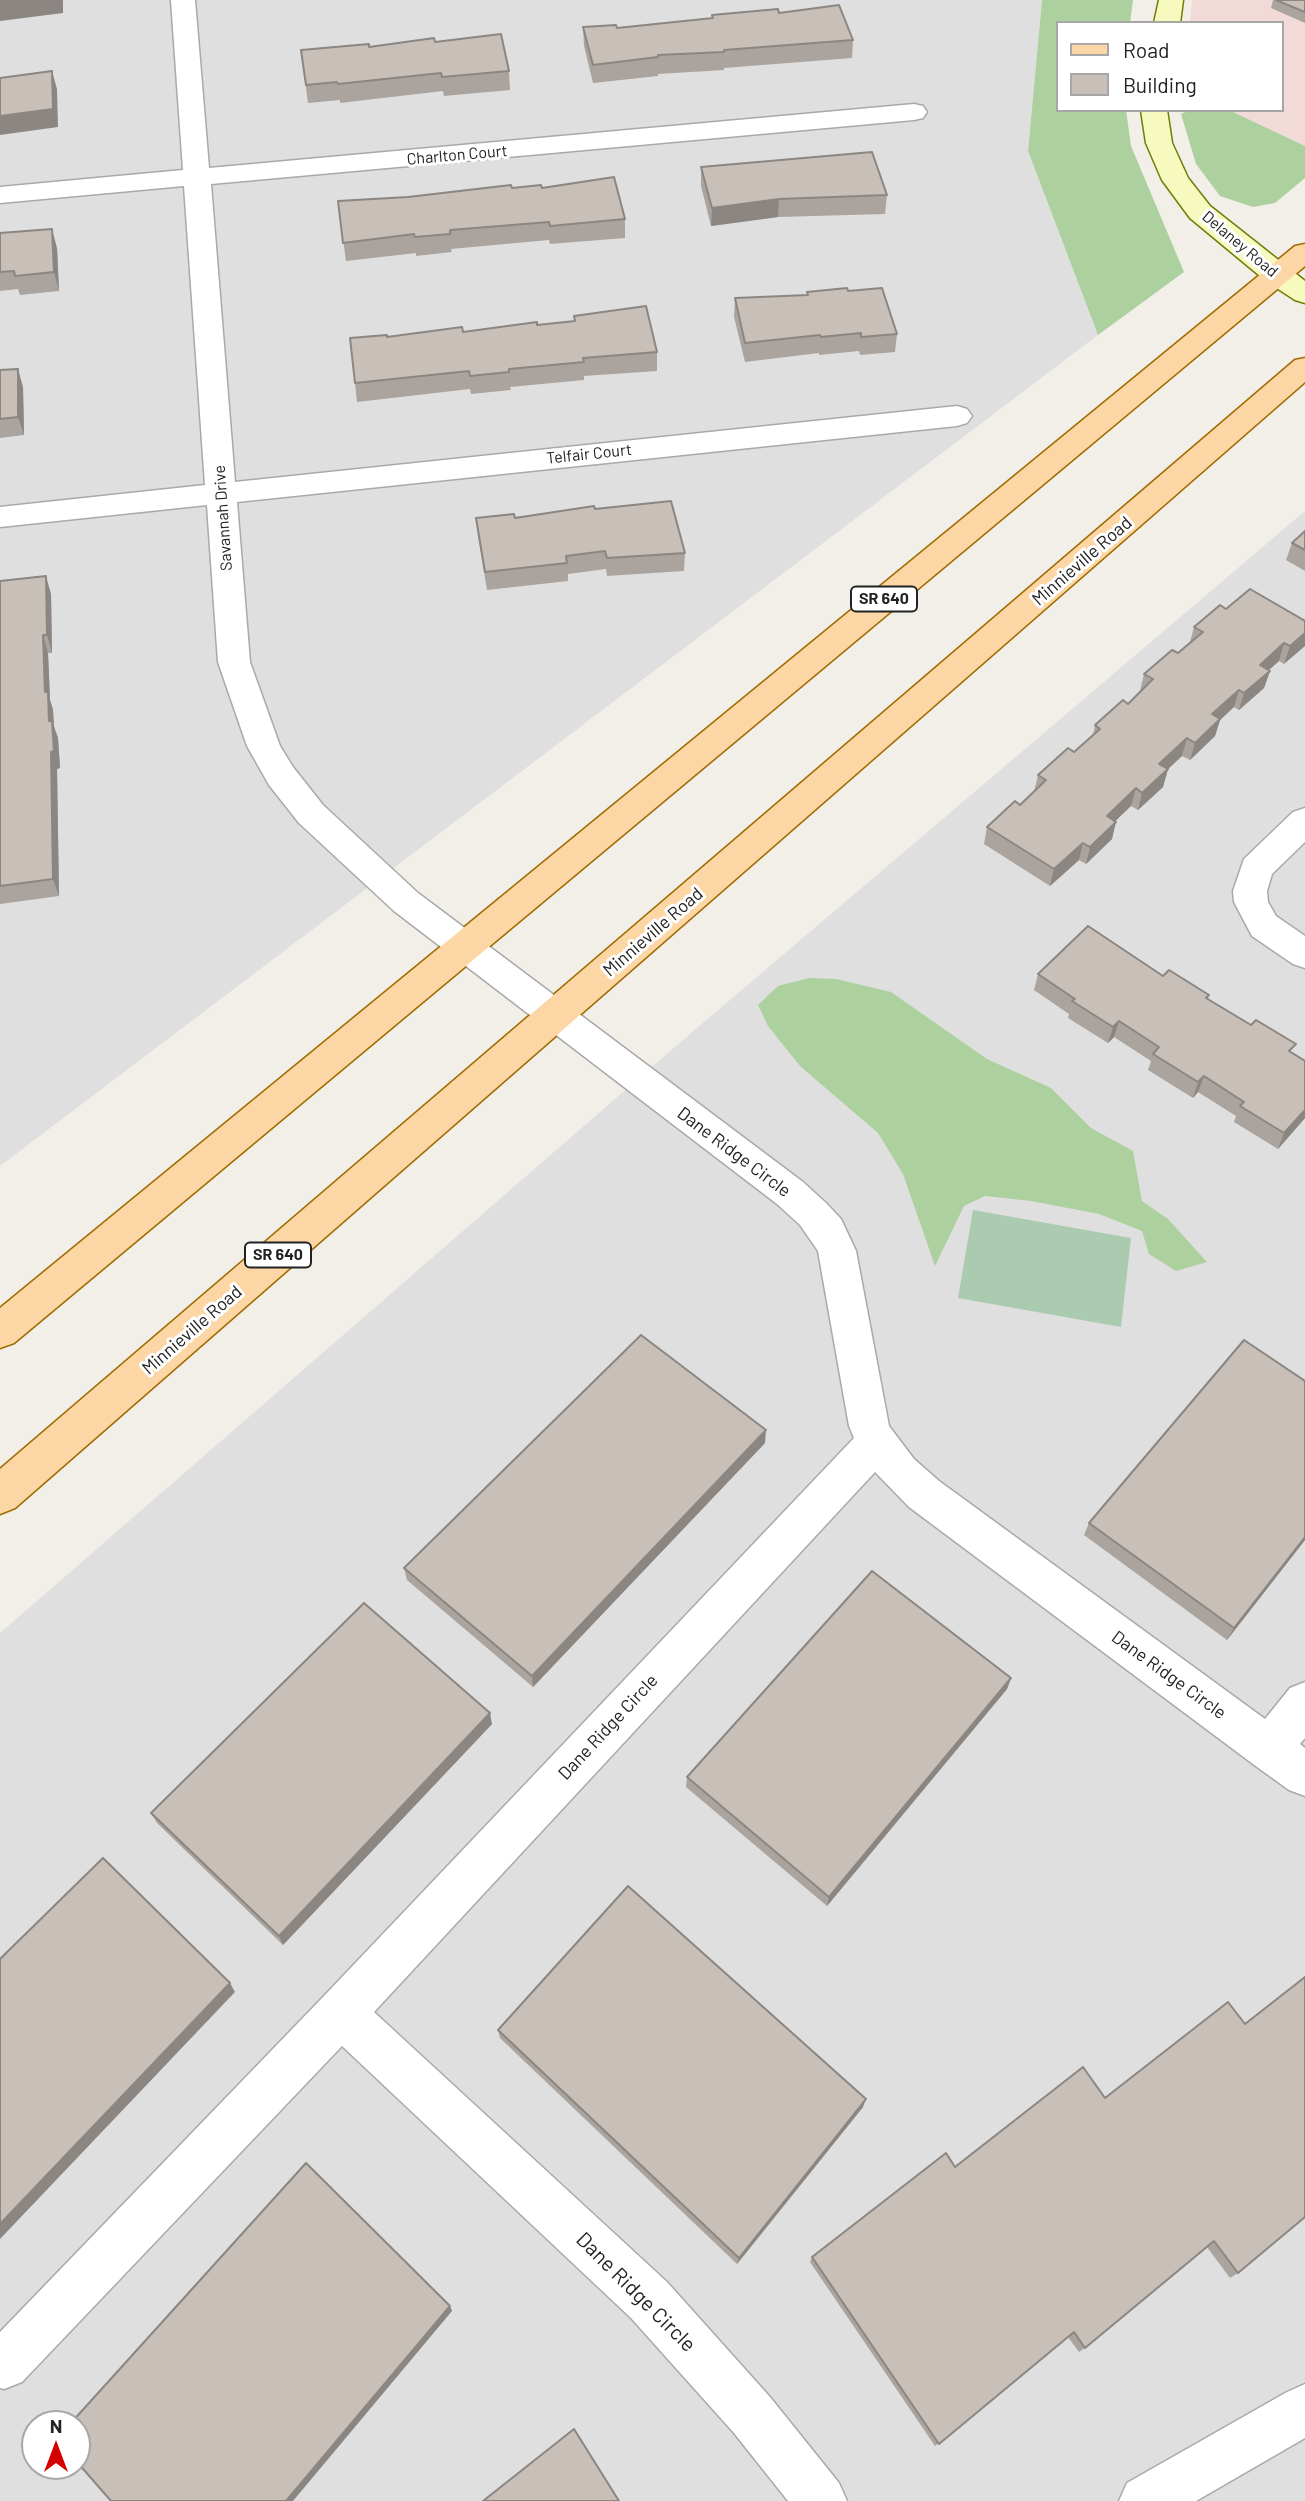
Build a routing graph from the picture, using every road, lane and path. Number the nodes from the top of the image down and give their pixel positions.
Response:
1 (183, 0) edge
2 (1171, 0) edge
3 (1167, 21) edge
4 (914, 112) dead end
5 (1154, 112) edge
6 (197, 179) junction
7 (0, 195) edge
8 (1305, 252) edge
9 (1276, 275) junction
10 (1305, 293) edge
11 (1305, 367) edge
12 (957, 416) dead end
13 (221, 493) junction
14 (0, 517) edge
15 (1305, 821) edge
16 (464, 946) junction
17 (1305, 954) edge
18 (556, 1016) junction
19 (0, 1331) edge
20 (876, 1442) junction
21 (0, 1495) edge
22 (1305, 1703) edge
23 (1269, 1749) junction
24 (1305, 1776) edge
25 (341, 2013) junction
26 (4, 2364) dead end
27 (1305, 2410) edge
28 (821, 2501) edge
29 (1145, 2501) edge

1 - 6 street, Savannah Drive
2 - 3 street
4 - 6 street, Charlton Court
5 - 9 street, Delaney Road
6 - 7 street, Charlton Court
6 - 13 street, Savannah Drive
8 - 9 main road, SR 640
9 - 10 street, Delaney Road
9 - 16 main road, SR 640
11 - 18 main road, Minnieville Road / SR 640
12 - 13 street, Telfair Court
13 - 14 street
13 - 16 street, Savannah Drive
15 - 17 street
16 - 18 street, Dane Ridge Circle
16 - 19 main road, SR 640
18 - 20 street, Dane Ridge Circle
18 - 21 main road, Minnieville Road / SR 640
20 - 23 street, Dane Ridge Circle
20 - 25 street, Dane Ridge Circle
22 - 23 street
23 - 24 street, Dane Ridge Circle
25 - 26 street, Dane Ridge Circle
25 - 28 street, Dane Ridge Circle
27 - 29 street

